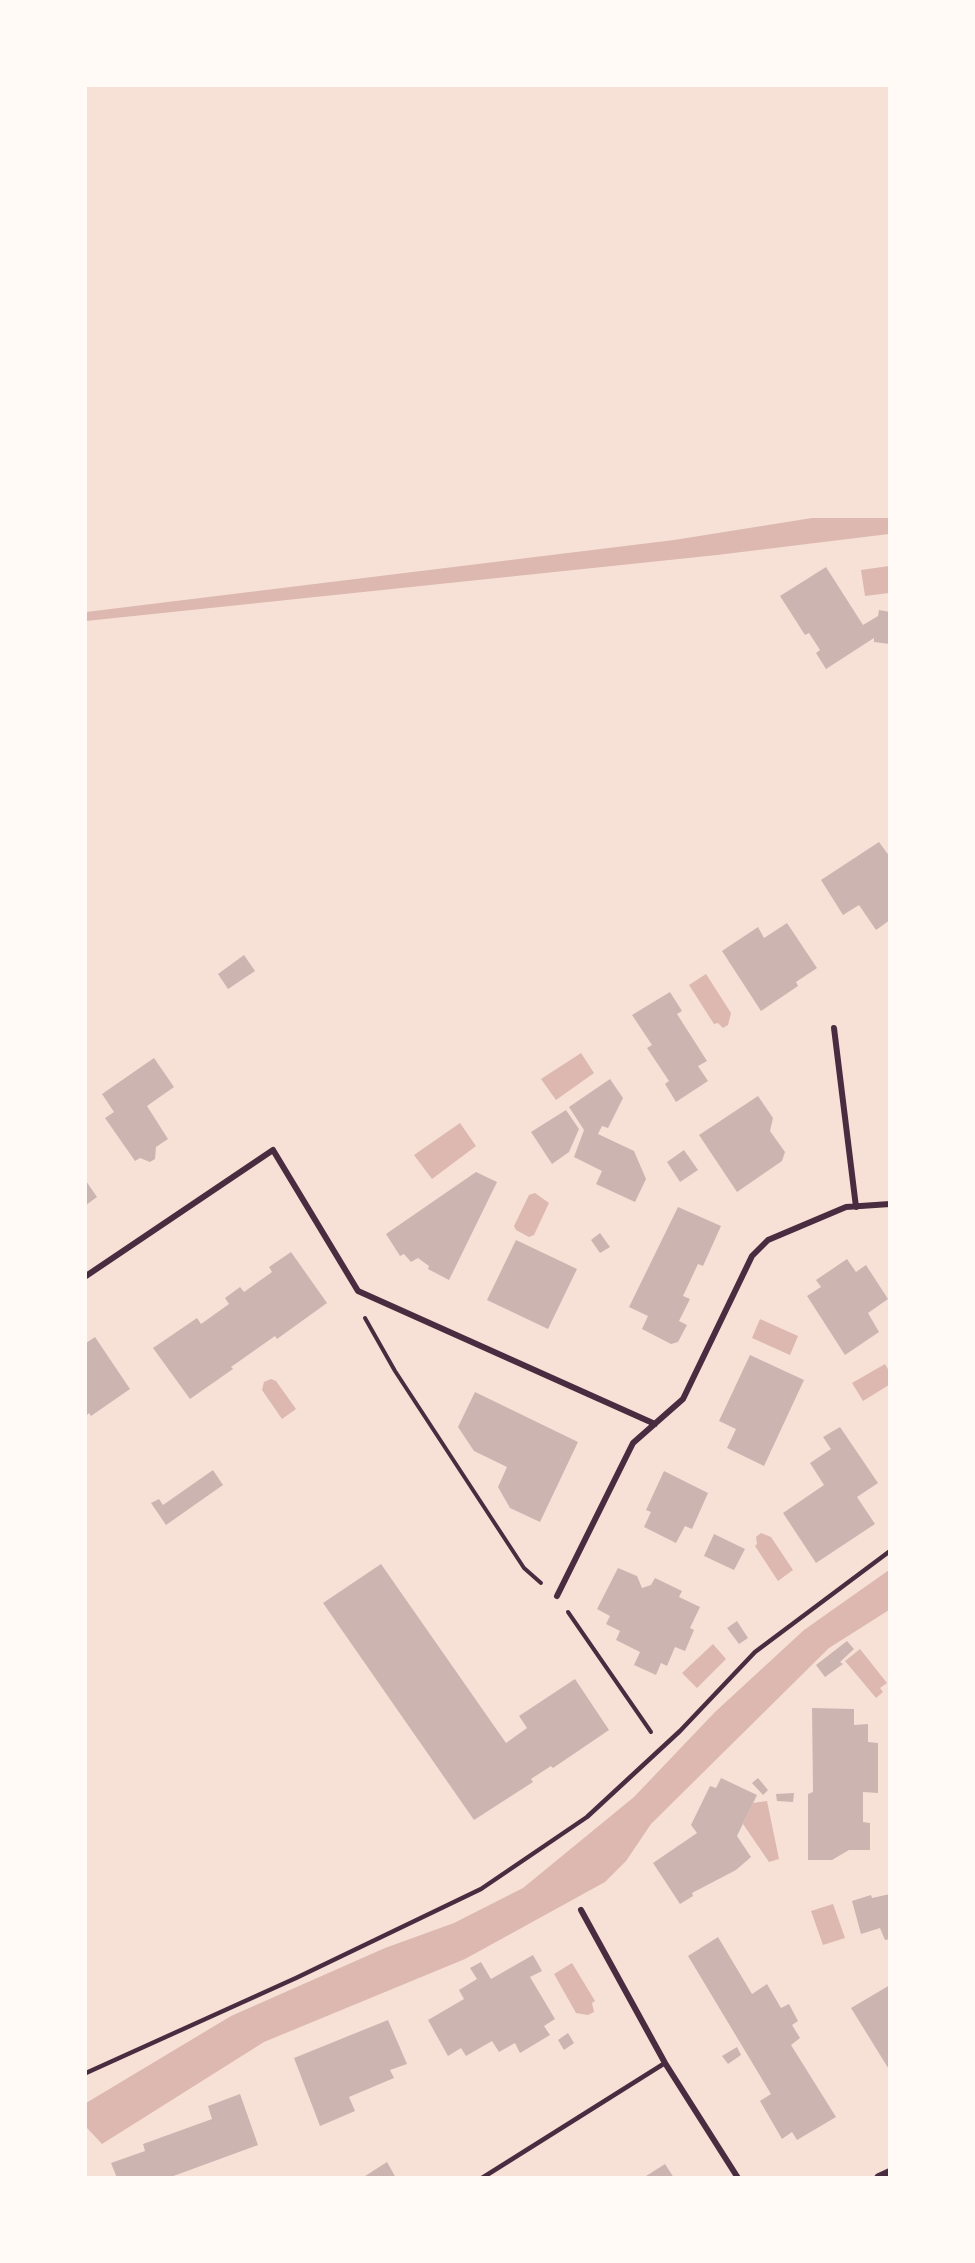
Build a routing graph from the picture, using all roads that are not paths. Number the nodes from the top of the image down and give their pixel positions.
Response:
1 (834, 1028) dead end
2 (890, 1204) edge
3 (856, 1207) junction
4 (86, 1276) edge
5 (655, 1424) junction
6 (890, 1551) edge
7 (557, 1596) road end
8 (581, 1910) dead end
9 (665, 2063) junction
10 (86, 2073) edge
11 (890, 2173) edge
12 (482, 2178) edge
13 (738, 2178) edge
14 (879, 2178) edge

1 - 3 street
2 - 3 street
3 - 5 street
4 - 5 street
5 - 7 street
6 - 10 lane
8 - 9 street
9 - 12 lane
9 - 13 street
11 - 14 street

